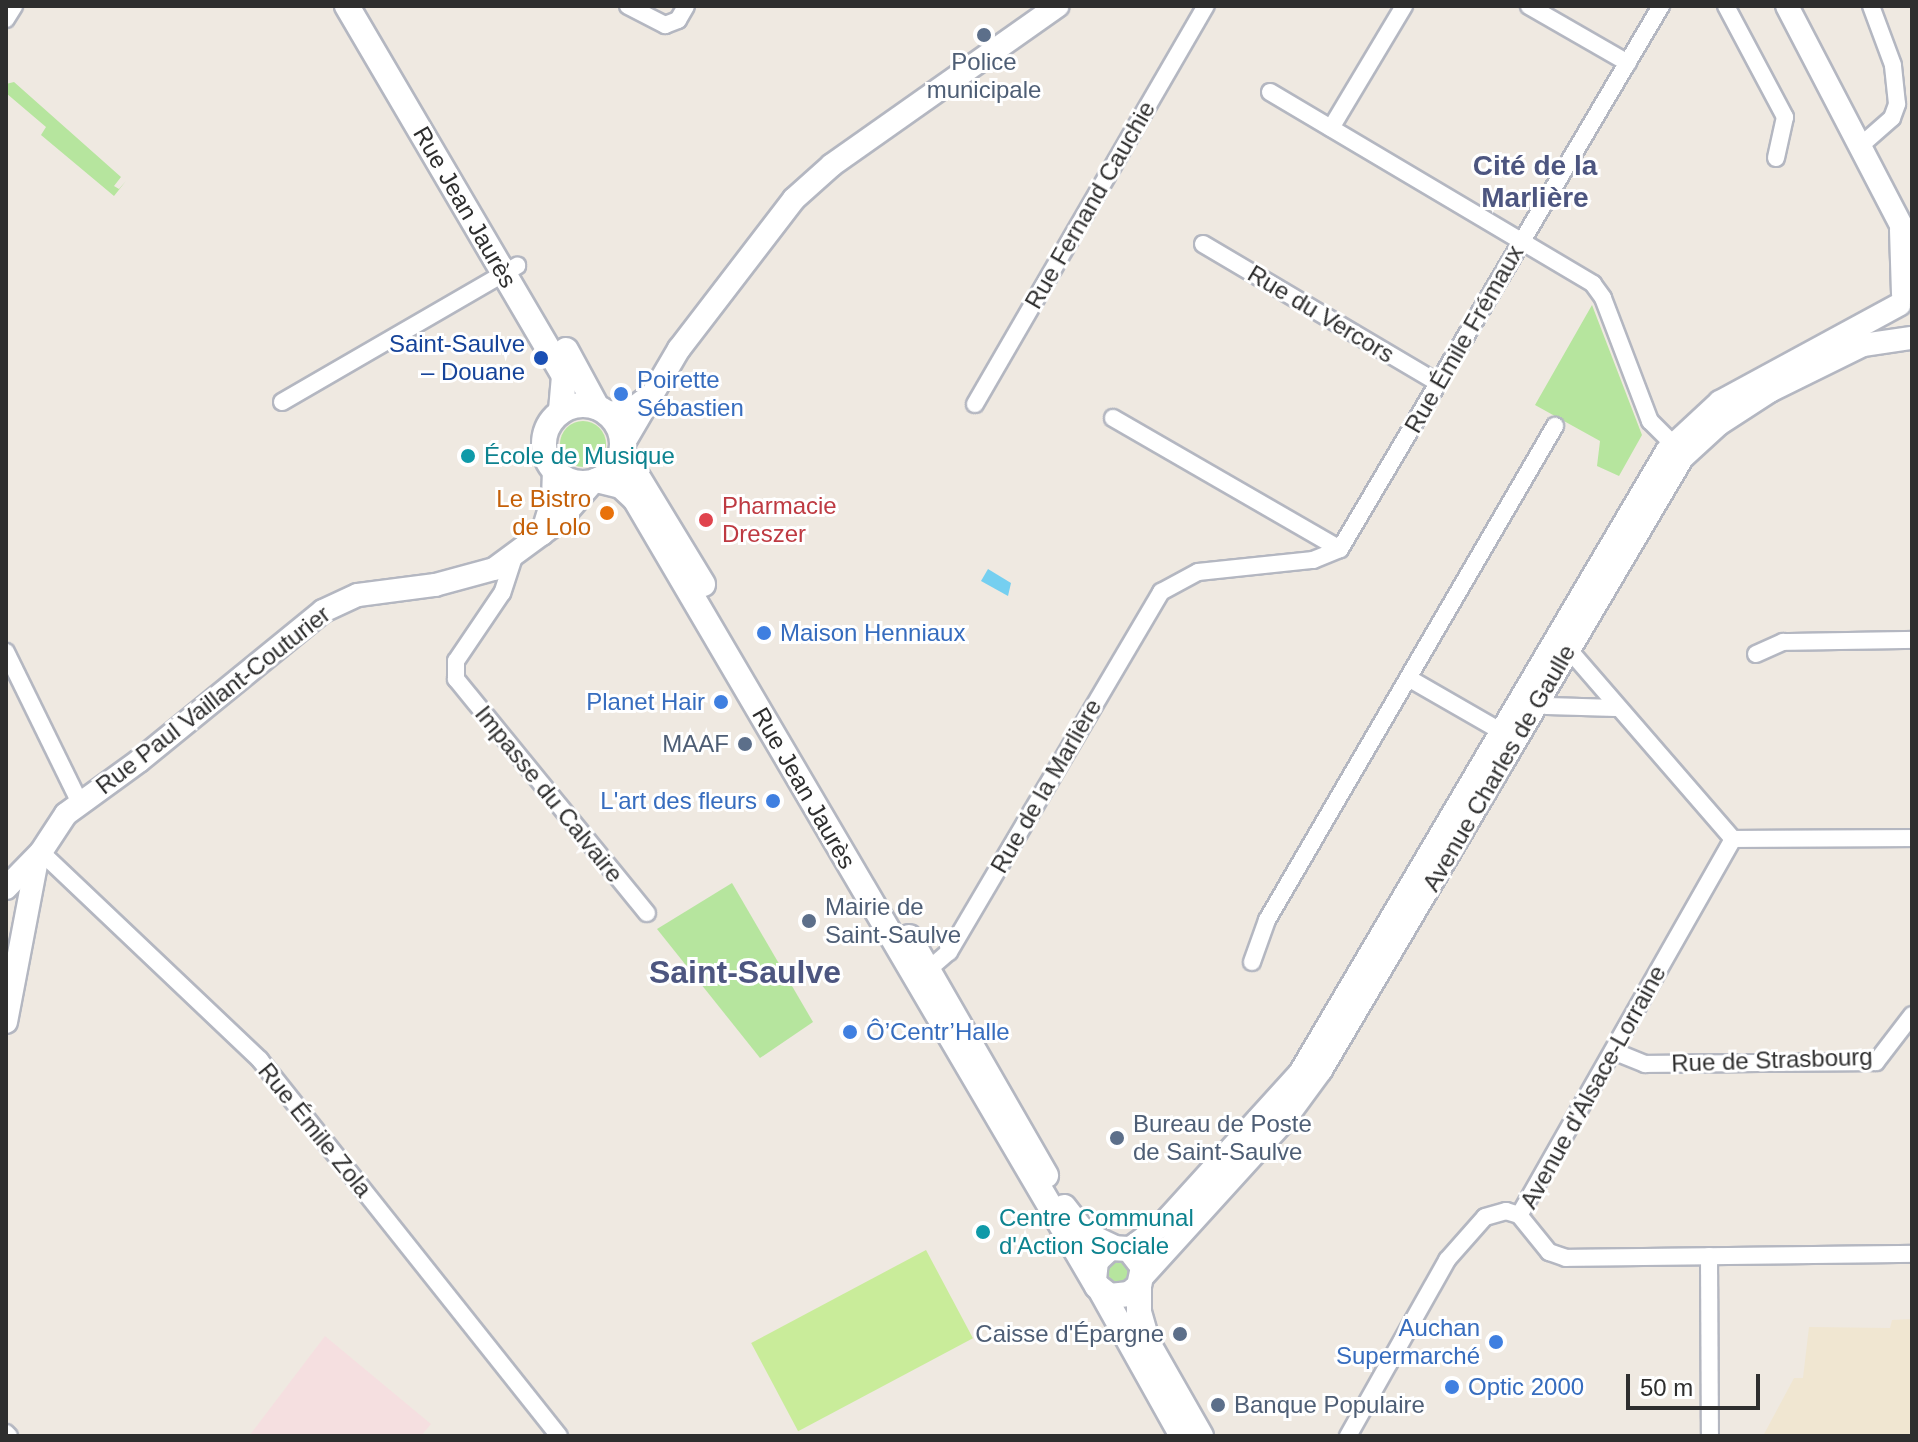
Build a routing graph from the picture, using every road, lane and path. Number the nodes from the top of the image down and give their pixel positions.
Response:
1 (14, 6) edge
2 (347, 6) edge
3 (365, 6) edge
4 (628, 6) edge
5 (686, 6) edge
6 (1057, 6) edge
7 (1206, 6) edge
8 (1404, 6) edge
9 (1529, 6) edge
10 (1661, 6) edge
11 (1726, 6) edge
12 (1787, 6) edge
13 (1871, 6) edge
14 (6, 19) edge
15 (1628, 63) junction
16 (1270, 92) dead end
17 (1331, 128) junction
18 (1859, 147) junction
19 (1776, 158) dead end
20 (1906, 237) edge
21 (1522, 241) junction
22 (1203, 244) dead end
23 (511, 270) junction
24 (1905, 294) edge
25 (1912, 338) edge
26 (1438, 383) junction
27 (649, 396) junction
28 (282, 402) dead end
29 (975, 404) dead end
30 (602, 410) junction
31 (561, 412) junction
32 (1113, 418) dead end
33 (1555, 426) dead end
34 (622, 449) junction
35 (1679, 450) junction
36 (554, 470) junction
37 (595, 481) junction
38 (542, 535) junction
39 (1340, 549) junction
40 (514, 557) junction
41 (1912, 640) edge
42 (1562, 643) junction
43 (6, 652) edge
44 (1756, 654) dead end
45 (1410, 679) junction
46 (1530, 699) junction
47 (1616, 708) junction
48 (1509, 736) junction
49 (80, 803) junction
50 (1912, 838) edge
51 (1733, 839) junction
52 (41, 852) junction
53 (6, 888) edge
54 (647, 913) dead end
55 (1252, 962) dead end
56 (922, 975) junction
57 (1912, 1015) edge
58 (6, 1022) edge
59 (1613, 1051) junction
60 (1519, 1215) junction
61 (1121, 1248) junction
62 (1912, 1254) edge
63 (1709, 1256) junction
64 (1141, 1281) junction
65 (1098, 1285) junction
66 (559, 1436) edge
67 (1182, 1436) edge
68 (1201, 1436) edge
69 (1348, 1436) edge
70 (1710, 1436) edge

1 - 14 street
2 - 23 main road, Rue Jean Jaurès
3 - 23 main road, Rue Jean Jaurès
4 - 5 street
6 - 27 street
7 - 29 street, Rue Fernand Cauchie
8 - 17 street
9 - 15 street
10 - 15 street, Rue Émile Frémaux
11 - 19 street
12 - 18 street
13 - 18 street
15 - 21 street, Rue Émile Frémaux
16 - 17 street
17 - 21 street
18 - 20 street
20 - 24 street
21 - 26 street, Rue Émile Frémaux
21 - 35 street
22 - 26 street, Rue du Vercors
23 - 28 street
23 - 30 main road, Rue Jean Jaurès
23 - 31 main road, Rue Jean Jaurès
24 - 25 street
24 - 35 street, Avenue Charles de Gaulle
25 - 35 street, Avenue Charles de Gaulle
26 - 39 street, Rue Émile Frémaux
27 - 30 street
27 - 34 street
30 - 31 main road
30 - 34 main road
31 - 36 main road
32 - 39 street
33 - 45 street
34 - 37 main road
34 - 56 main road, Rue Jean Jaurès
35 - 42 street, Avenue Charles de Gaulle
36 - 37 main road
36 - 38 street
37 - 38 street, Rue Paul Vaillant-Couturier
37 - 56 main road, Rue Jean Jaurès
38 - 40 street, Rue Paul Vaillant-Couturier
39 - 56 street, Rue de la Marlière
40 - 49 street, Rue Paul Vaillant-Couturier
40 - 54 street, Impasse du Calvaire
41 - 44 street
42 - 46 street, Avenue Charles de Gaulle
42 - 47 street
43 - 49 street
45 - 48 street
45 - 55 street
46 - 47 street
46 - 48 street, Avenue Charles de Gaulle
47 - 51 street
48 - 61 street, Avenue Charles de Gaulle
48 - 64 street, Avenue Charles de Gaulle
49 - 52 street, Rue Paul Vaillant-Couturier
50 - 51 street
51 - 59 street, Avenue d'Alsace-Lorraine
52 - 53 street, Rue Paul Vaillant-Couturier
52 - 58 street
52 - 66 street, Rue Émile Zola
56 - 61 main road, Rue Jean Jaurès
56 - 65 main road, Rue Jean Jaurès
57 - 59 street, Rue de Strasbourg
59 - 60 street, Avenue d'Alsace-Lorraine
60 - 63 street, Avenue d'Alsace-Lorraine
60 - 69 street
61 - 64 main road
61 - 65 main road
62 - 63 street, Avenue d'Alsace-Lorraine
63 - 70 street
64 - 65 main road
64 - 68 main road
65 - 67 main road, Rue Jean Jaurès

